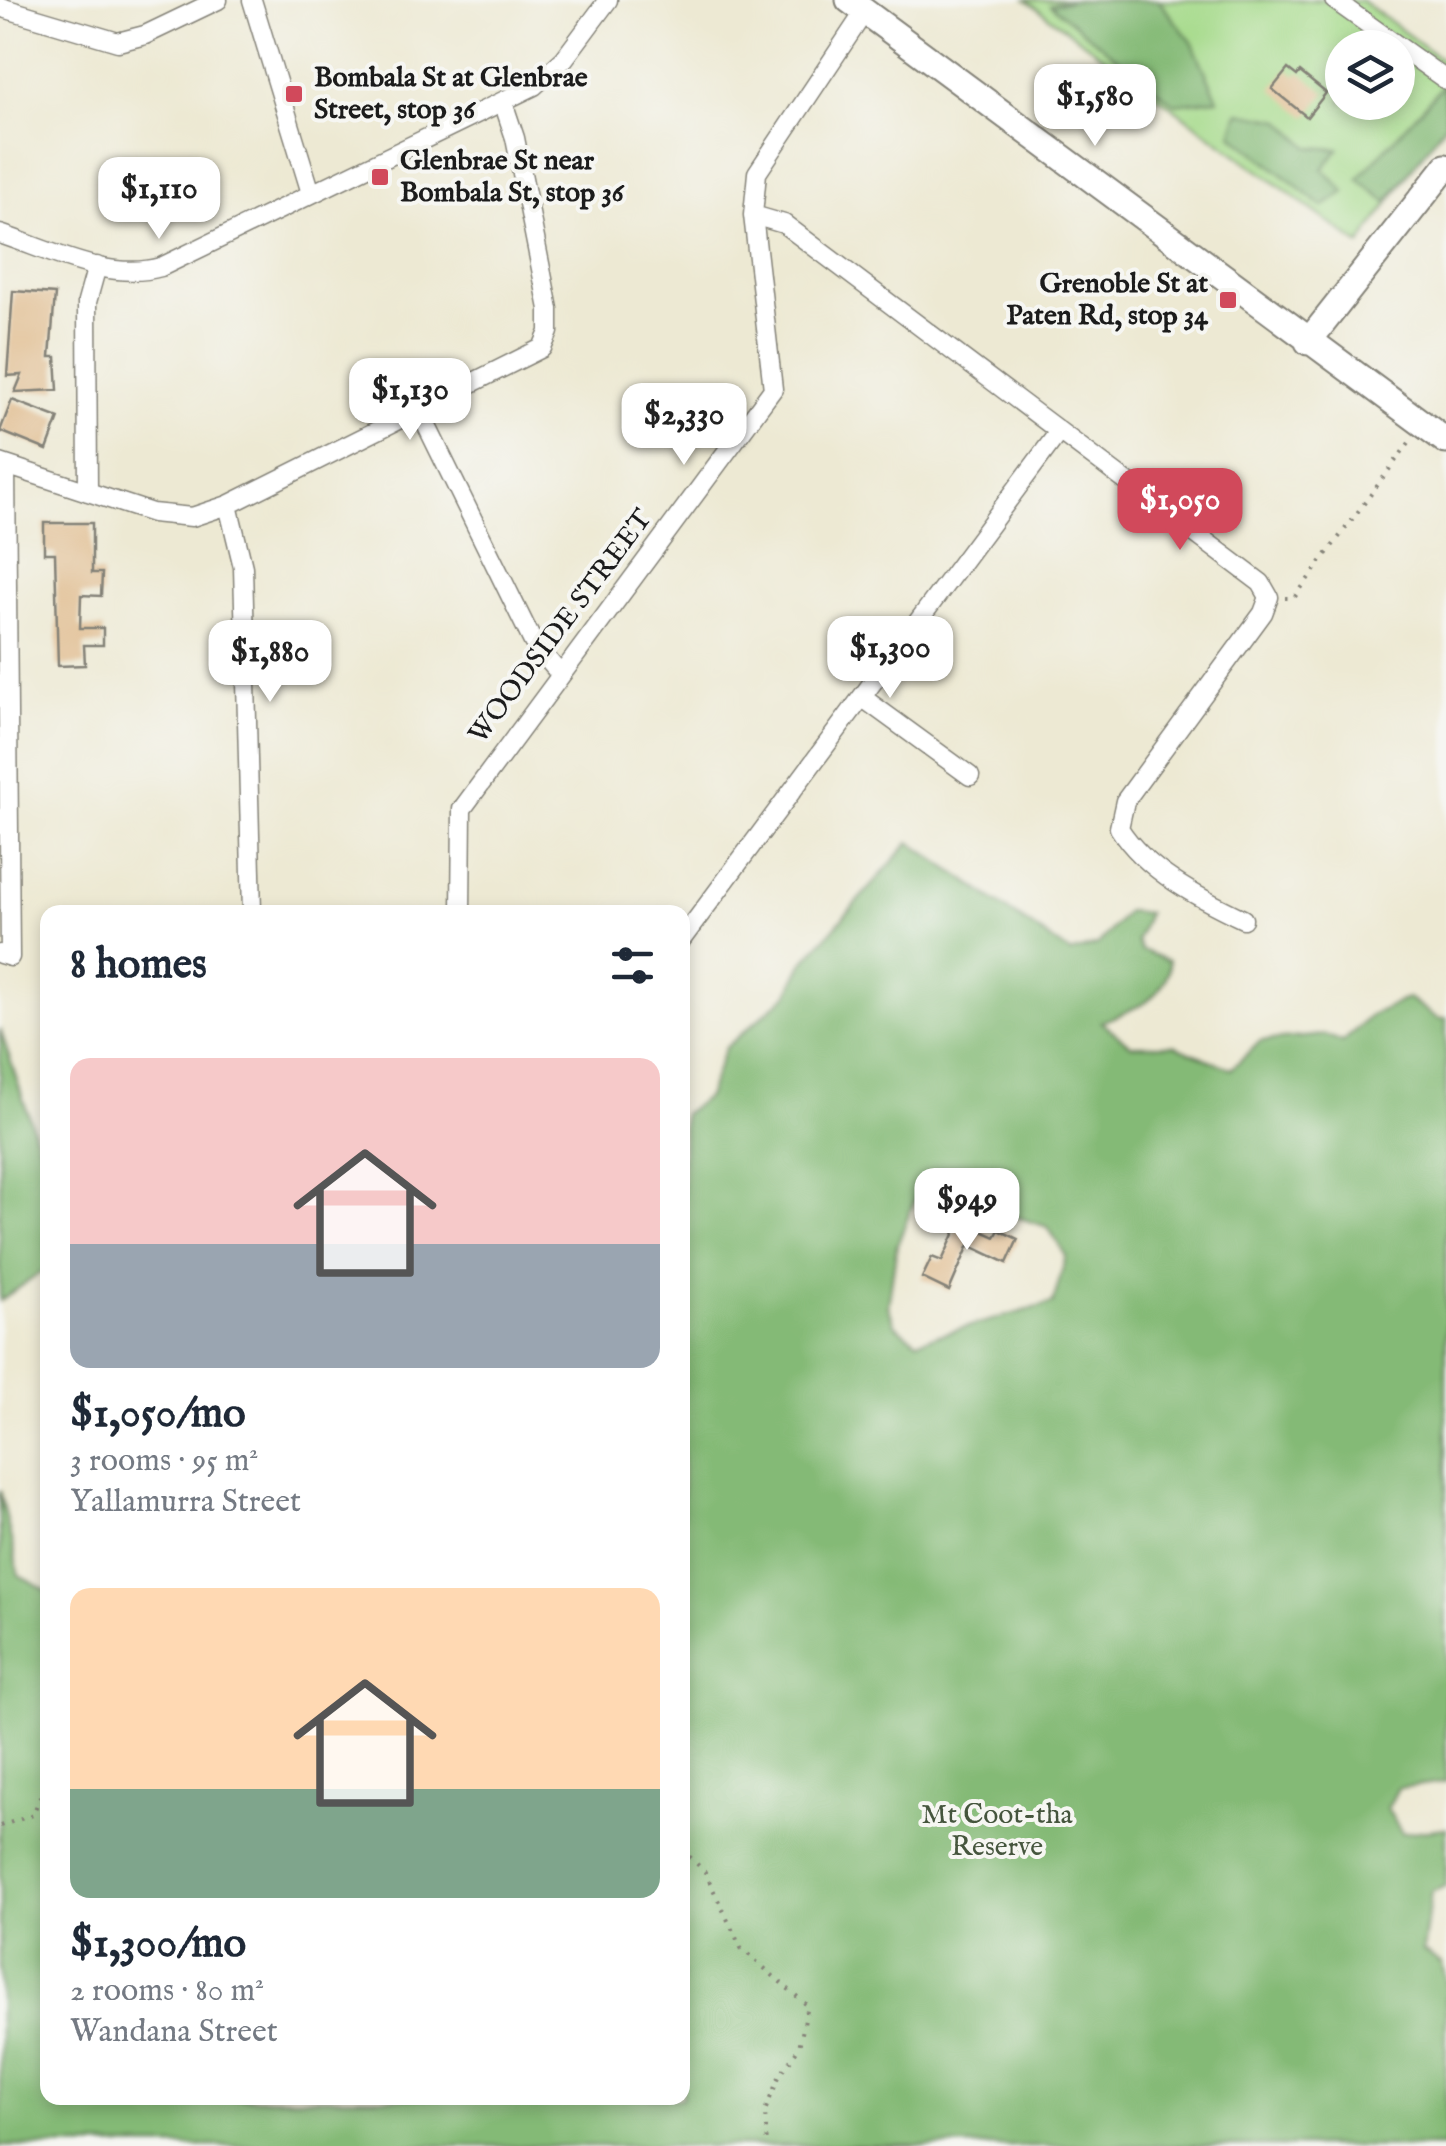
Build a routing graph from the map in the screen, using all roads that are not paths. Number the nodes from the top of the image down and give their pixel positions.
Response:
1 (218, 0) edge
2 (252, 0) edge
3 (608, 0) edge
4 (1334, 0) edge
5 (0, 6) edge
6 (857, 6) edge
7 (1446, 80) edge
8 (504, 102) junction
9 (1446, 167) edge
10 (311, 193) junction
11 (753, 215) junction
12 (0, 234) edge
13 (97, 266) junction
14 (1308, 342) junction
15 (420, 412) junction
16 (1058, 434) junction
17 (1446, 441) edge
18 (3, 464) edge
19 (88, 492) junction
20 (228, 506) junction
21 (560, 674) junction
22 (863, 698) junction
23 (970, 776) dead end
24 (252, 905) edge
25 (461, 905) edge
26 (1243, 919) dead end
27 (690, 929) edge
28 (5, 956) edge

1 - 5 street
2 - 10 street
3 - 8 street
4 - 7 street
6 - 11 street, WOODSIDE STREET
6 - 14 street
8 - 10 street
8 - 15 street
9 - 14 street
10 - 13 street
11 - 16 street
11 - 21 street, WOODSIDE STREET
12 - 13 street
13 - 19 street
14 - 17 street
15 - 20 street
15 - 21 street
16 - 22 street
16 - 26 street
18 - 19 street
18 - 28 street
19 - 20 street
20 - 24 street
21 - 25 street, WOODSIDE STREET
22 - 23 street
22 - 27 street

